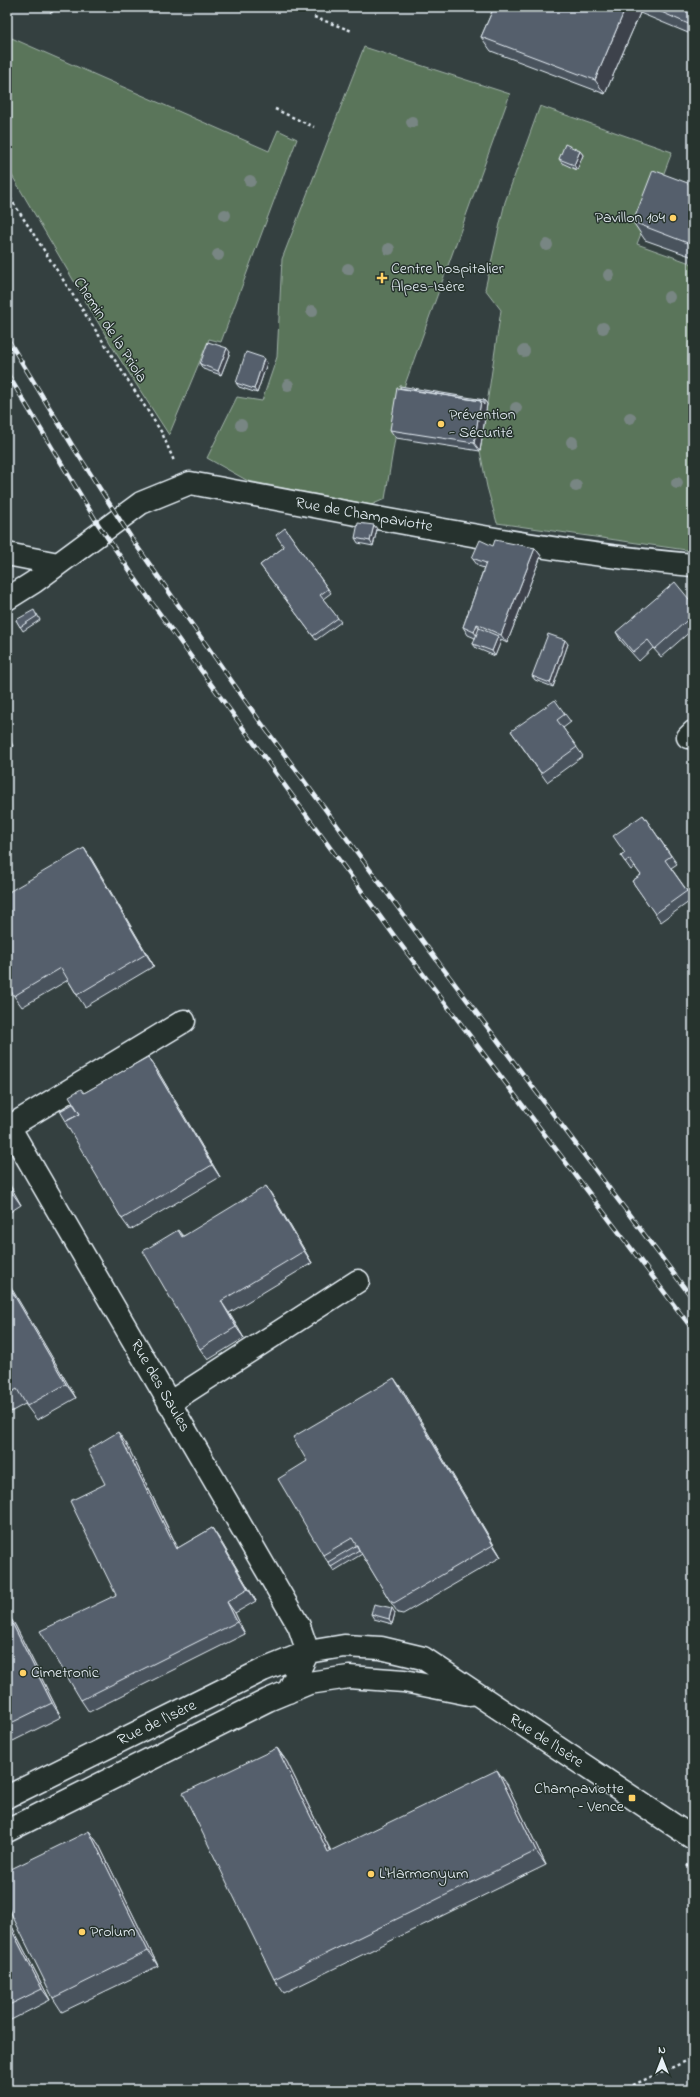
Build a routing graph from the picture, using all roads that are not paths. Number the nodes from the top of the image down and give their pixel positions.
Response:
1 (7, 554) edge
2 (58, 564) junction
3 (693, 565) edge
4 (7, 599) edge
5 (184, 1021) dead end
6 (8, 1125) edge
7 (358, 1280) dead end
8 (169, 1403) junction
9 (308, 1652) junction
10 (288, 1692) junction
11 (480, 1697) junction
12 (7, 1797) edge
13 (7, 1831) edge
14 (693, 1838) edge

1 - 2 street
2 - 3 street, Rue de Champaviotte
2 - 4 street, Rue de Champaviotte
5 - 6 street
6 - 8 street, Rue des Saules
7 - 8 street
8 - 9 street, Rue des Saules
9 - 10 street
9 - 11 street, Rue de l'Isère
9 - 12 street, Rue de l'Isère
10 - 11 street, Rue de l'Isère
10 - 13 street, Rue de l'Isère
11 - 14 street, Rue de l'Isère

